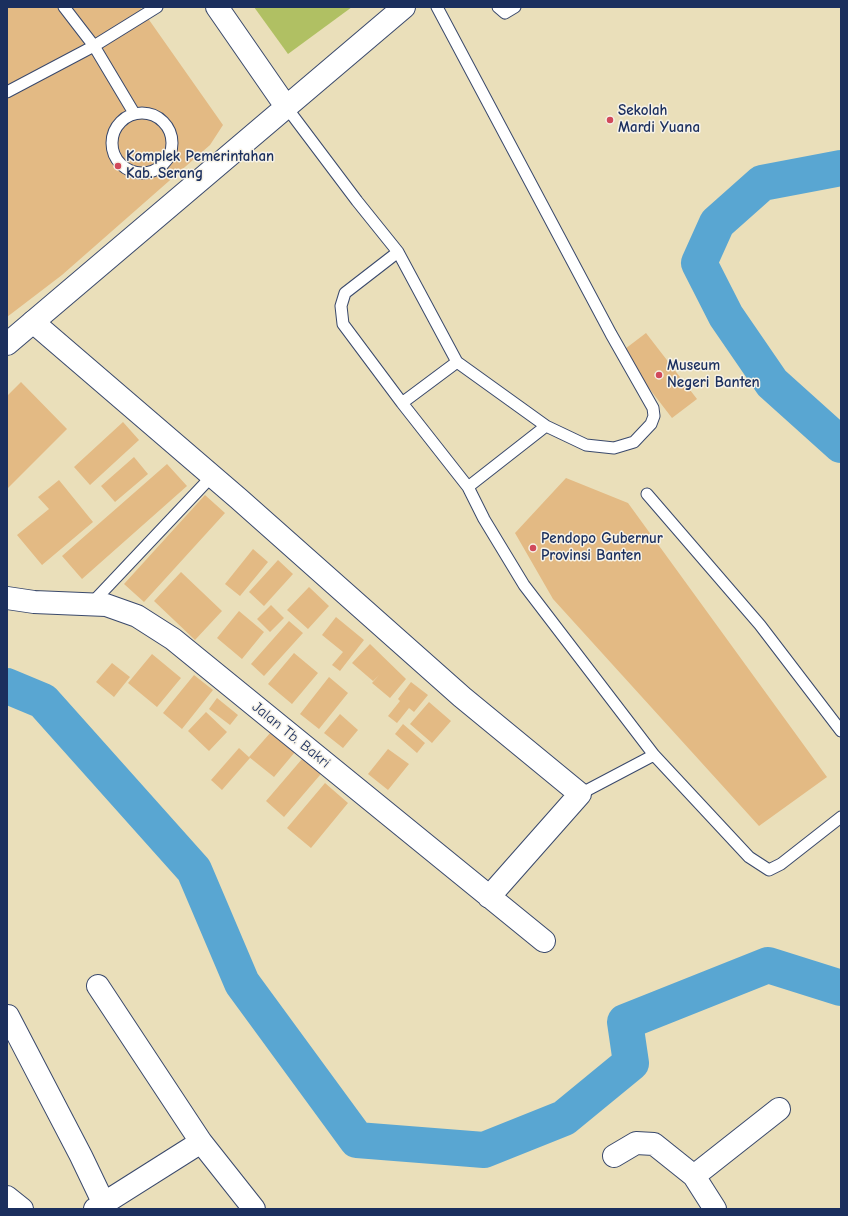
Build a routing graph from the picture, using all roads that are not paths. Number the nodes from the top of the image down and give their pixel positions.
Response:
1 (64, 7) edge
2 (157, 7) edge
3 (217, 7) edge
4 (404, 7) edge
5 (437, 7) edge
6 (498, 7) edge
7 (515, 7) edge
8 (94, 46) junction
9 (7, 92) edge
10 (287, 108) junction
11 (134, 113) junction
12 (398, 252) junction
13 (33, 322) junction
14 (7, 344) edge
15 (457, 362) junction
16 (402, 403) junction
17 (546, 426) junction
18 (212, 476) junction
19 (468, 487) junction
20 (647, 494) dead end
21 (7, 598) edge
22 (90, 604) junction
23 (841, 730) edge
24 (654, 755) junction
25 (580, 794) junction
26 (841, 817) edge
27 (489, 897) junction
28 (544, 941) dead end
29 (98, 986) dead end
30 (8, 1016) edge
31 (779, 1109) dead end
32 (201, 1142) junction
33 (614, 1156) dead end
34 (694, 1176) junction
35 (7, 1197) edge
36 (100, 1207) edge
37 (22, 1209) edge
38 (254, 1209) edge
39 (715, 1209) edge

1 - 8 lane
2 - 8 lane
3 - 10 street
4 - 10 street
5 - 17 lane
6 - 7 lane
8 - 9 lane
8 - 11 lane
10 - 12 lane
10 - 13 street
11 - 11 lane
12 - 15 lane
12 - 16 lane
13 - 14 street
13 - 18 street
15 - 16 lane
15 - 17 lane
16 - 19 lane
17 - 19 lane
18 - 22 lane
18 - 25 street
19 - 24 lane
20 - 23 lane
21 - 22 street, Jalan Tb. Bakri
22 - 27 street, Jalan Tb. Bakri
24 - 25 lane
24 - 26 lane
25 - 27 street
27 - 28 street, Jalan Tb. Bakri
29 - 32 street
30 - 36 street
31 - 34 street
32 - 36 street
32 - 38 street
33 - 34 street
34 - 39 street
35 - 37 street

